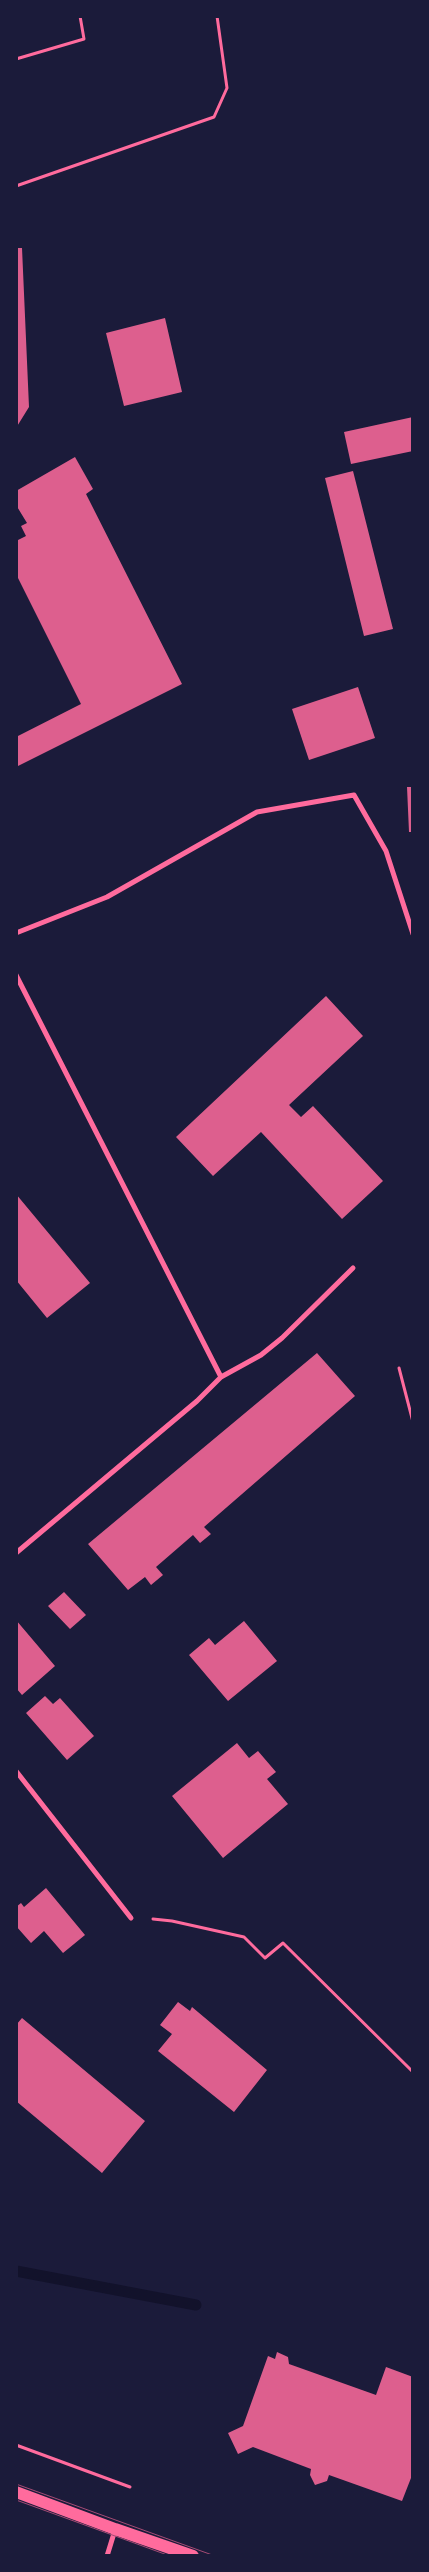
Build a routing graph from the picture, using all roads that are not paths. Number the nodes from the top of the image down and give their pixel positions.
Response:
1 (16, 932) edge
2 (413, 934) edge
3 (16, 975) edge
4 (352, 1268) dead end
5 (221, 1377) junction
6 (16, 1553) edge
7 (16, 1771) edge
8 (131, 1918) road end
9 (16, 2492) edge
10 (115, 2530) junction
11 (107, 2556) edge
12 (193, 2556) edge

1 - 2 street
3 - 5 street
4 - 5 street
5 - 6 street
7 - 8 street
9 - 10 main road
10 - 11 street
10 - 12 main road

